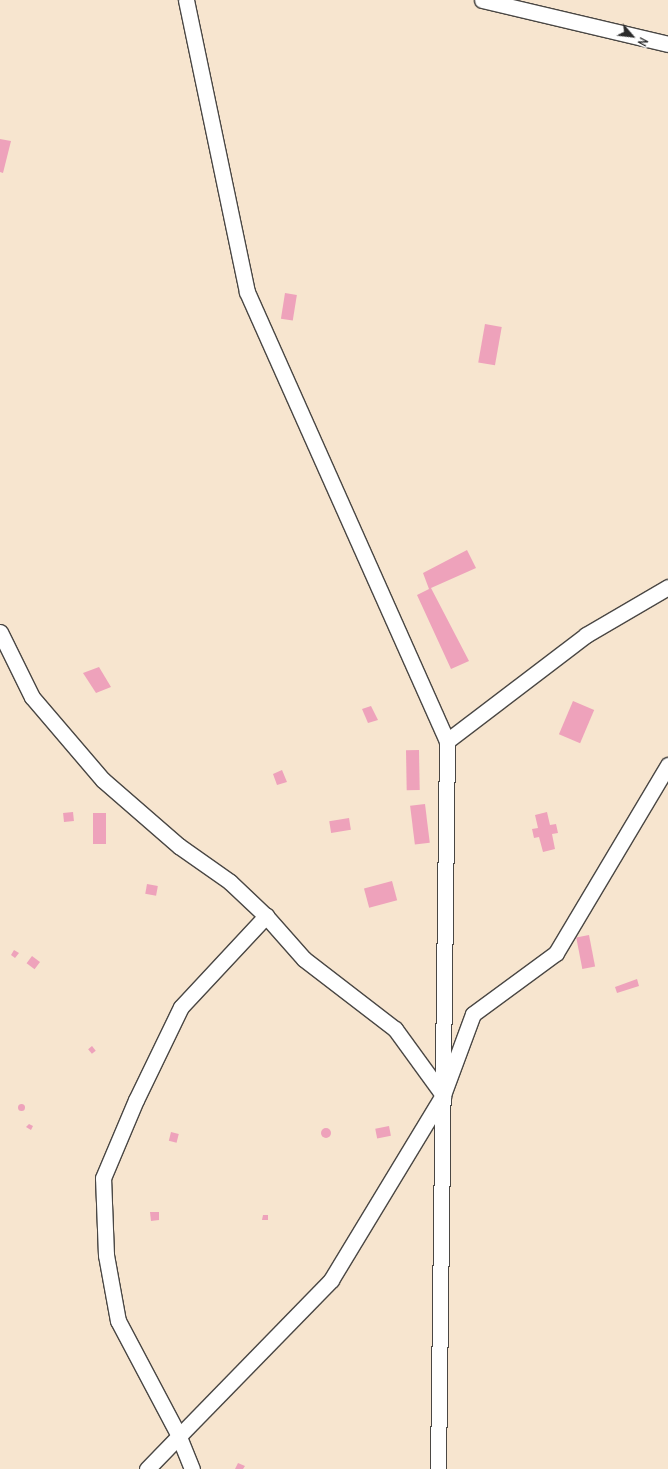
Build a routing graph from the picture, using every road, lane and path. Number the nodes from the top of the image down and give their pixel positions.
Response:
1 (186, 0) edge
2 (486, 0) edge
3 (668, 44) edge
4 (668, 587) edge
5 (0, 632) edge
6 (447, 741) junction
7 (668, 765) edge
8 (266, 916) junction
9 (443, 1095) junction
10 (179, 1436) junction
11 (147, 1469) edge
12 (192, 1469) edge
13 (438, 1469) edge

1 - 6 street
2 - 3 street
4 - 6 street
5 - 8 street
6 - 9 street
7 - 9 street
8 - 9 street
8 - 10 street
9 - 10 street
9 - 13 street
10 - 11 street
10 - 12 street

